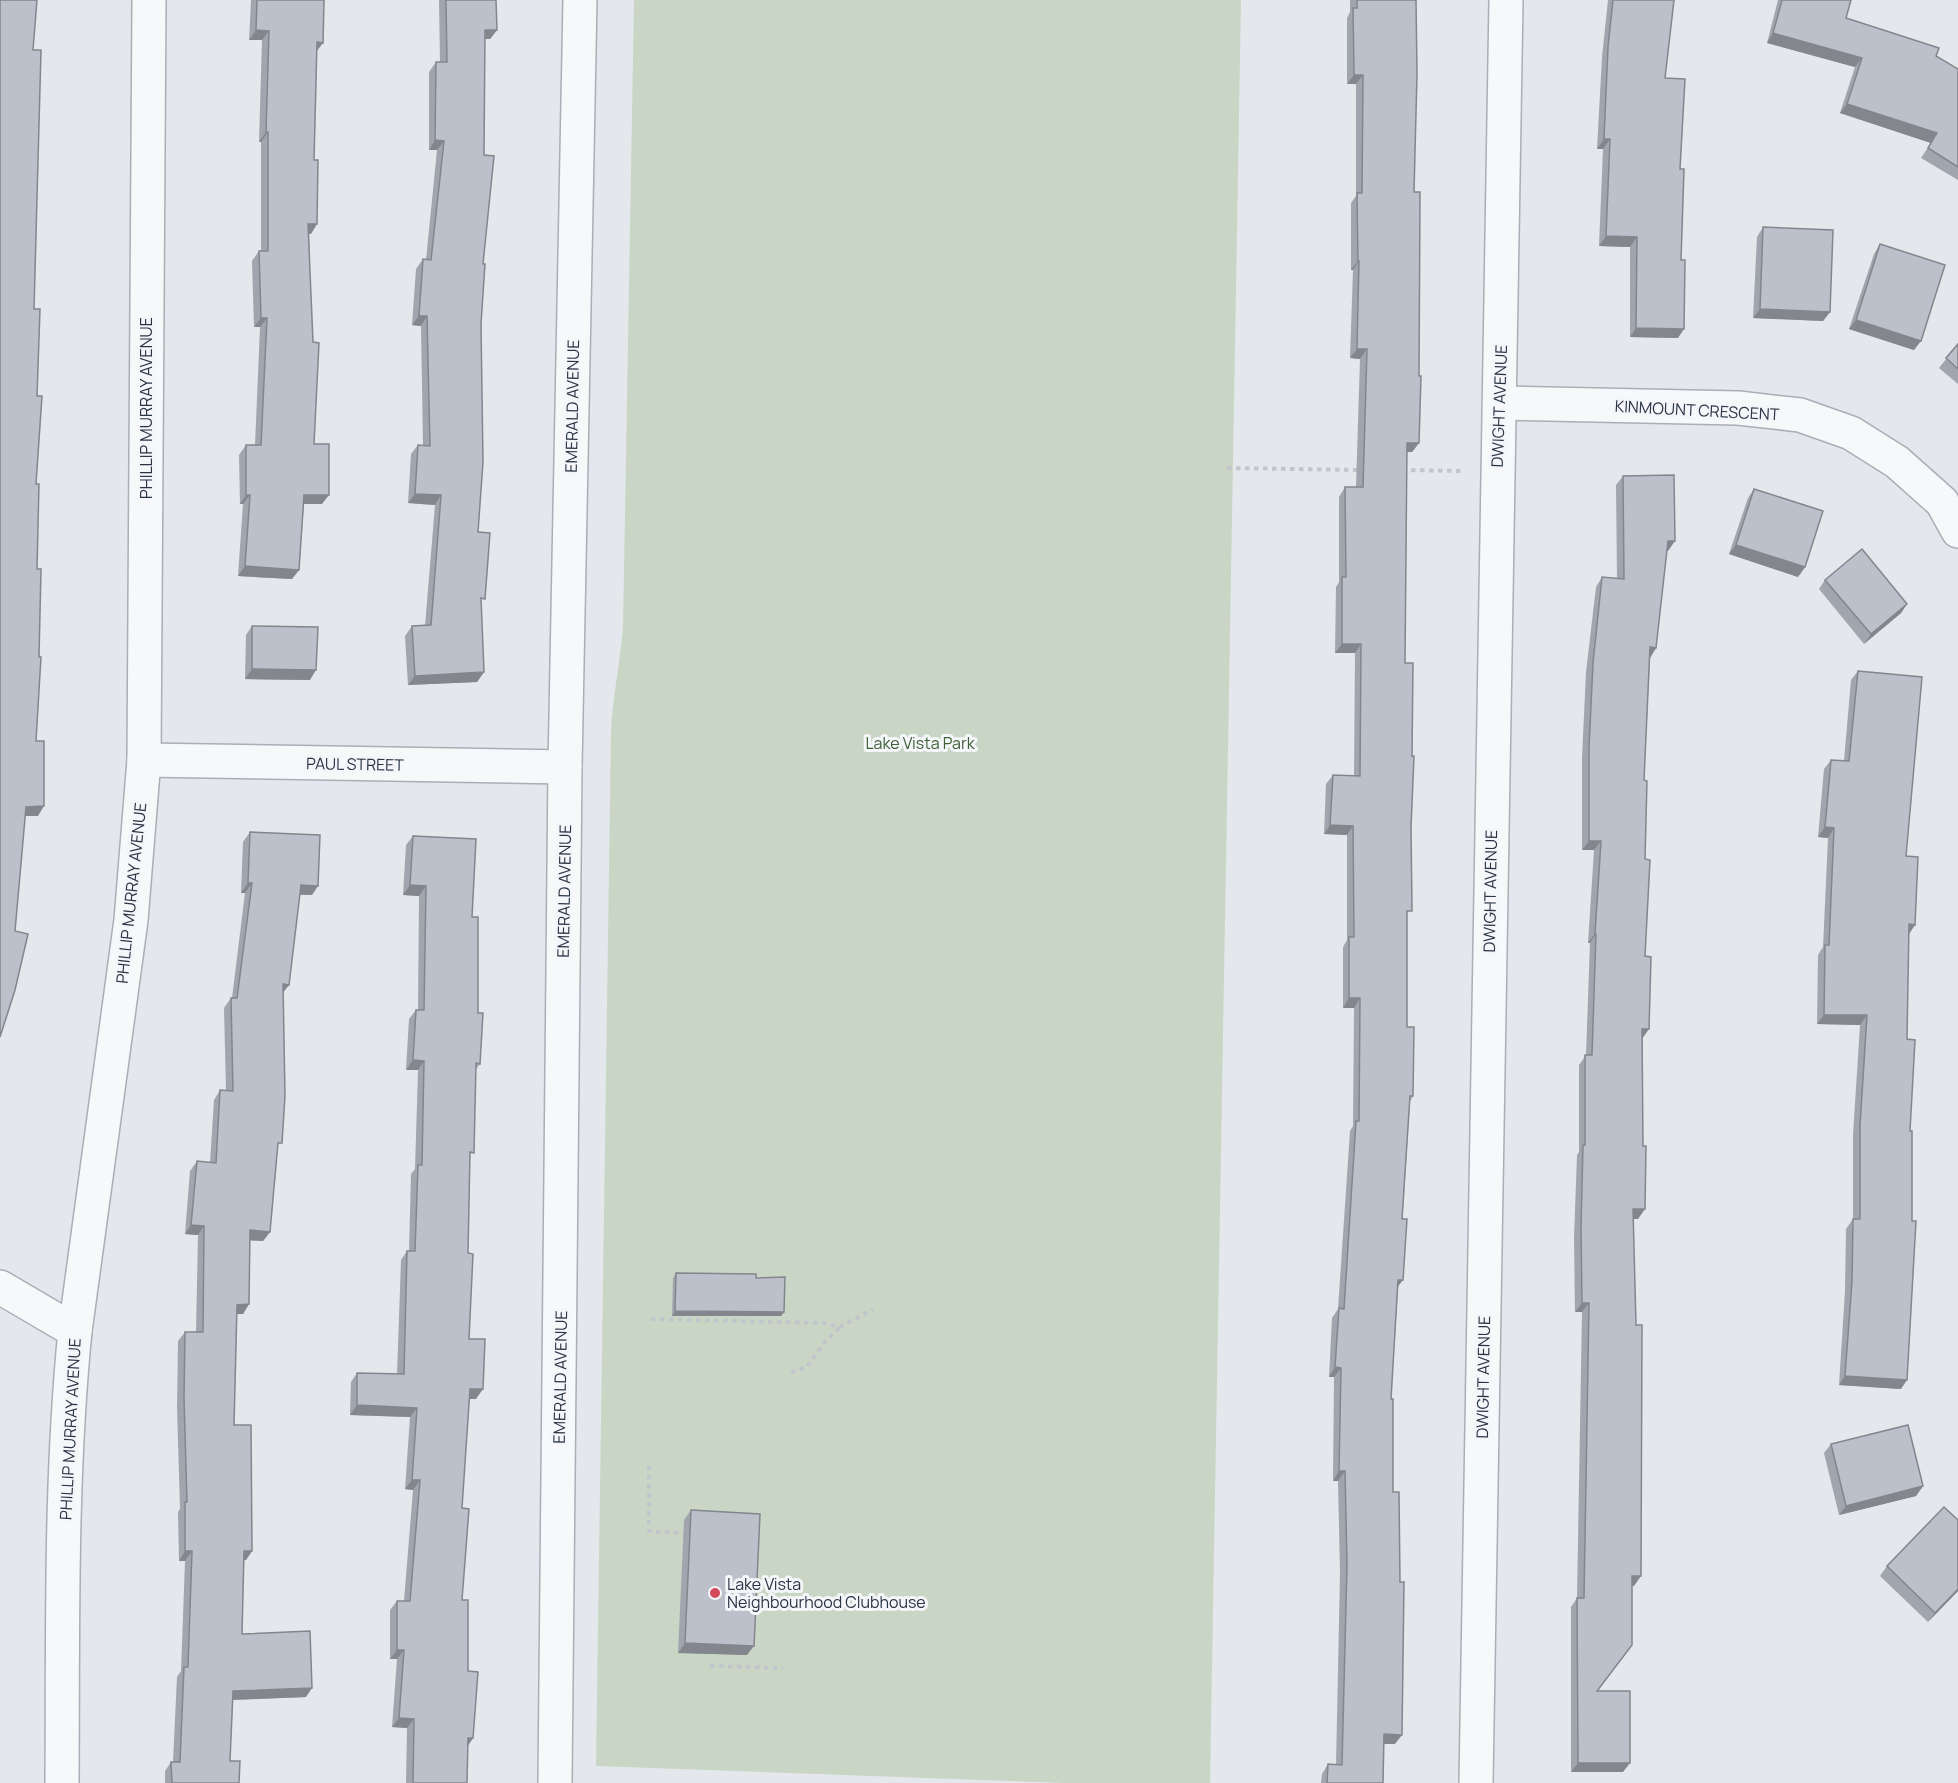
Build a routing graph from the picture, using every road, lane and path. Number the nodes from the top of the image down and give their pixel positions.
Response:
1 (149, 0) edge
2 (580, 0) edge
3 (1506, 0) edge
4 (1500, 403) junction
5 (1227, 468) dead end
6 (1368, 470) edge
7 (1391, 470) edge
8 (1497, 471) junction
9 (1958, 531) edge
10 (144, 760) junction
11 (566, 767) junction
12 (0, 1287) edge
13 (873, 1309) dead end
14 (651, 1319) dead end
15 (840, 1327) junction
16 (75, 1331) junction
17 (791, 1372) dead end
18 (650, 1466) dead end
19 (684, 1533) dead end
20 (710, 1666) dead end
21 (783, 1668) dead end
22 (62, 1783) edge
23 (555, 1783) edge
24 (1476, 1783) edge

1 - 10 street, PHILLIP MURRAY AVENUE
2 - 11 street, EMERALD AVENUE
3 - 4 street, DWIGHT AVENUE
4 - 8 street, DWIGHT AVENUE
4 - 9 street, KINMOUNT CRESCENT
5 - 6 path
7 - 8 path
8 - 24 street, DWIGHT AVENUE
10 - 11 street, PAUL STREET
10 - 16 street, PHILLIP MURRAY AVENUE
11 - 23 street, EMERALD AVENUE
12 - 16 street
13 - 15 path
14 - 15 path
15 - 17 path
16 - 22 street, PHILLIP MURRAY AVENUE
18 - 19 path
20 - 21 path

